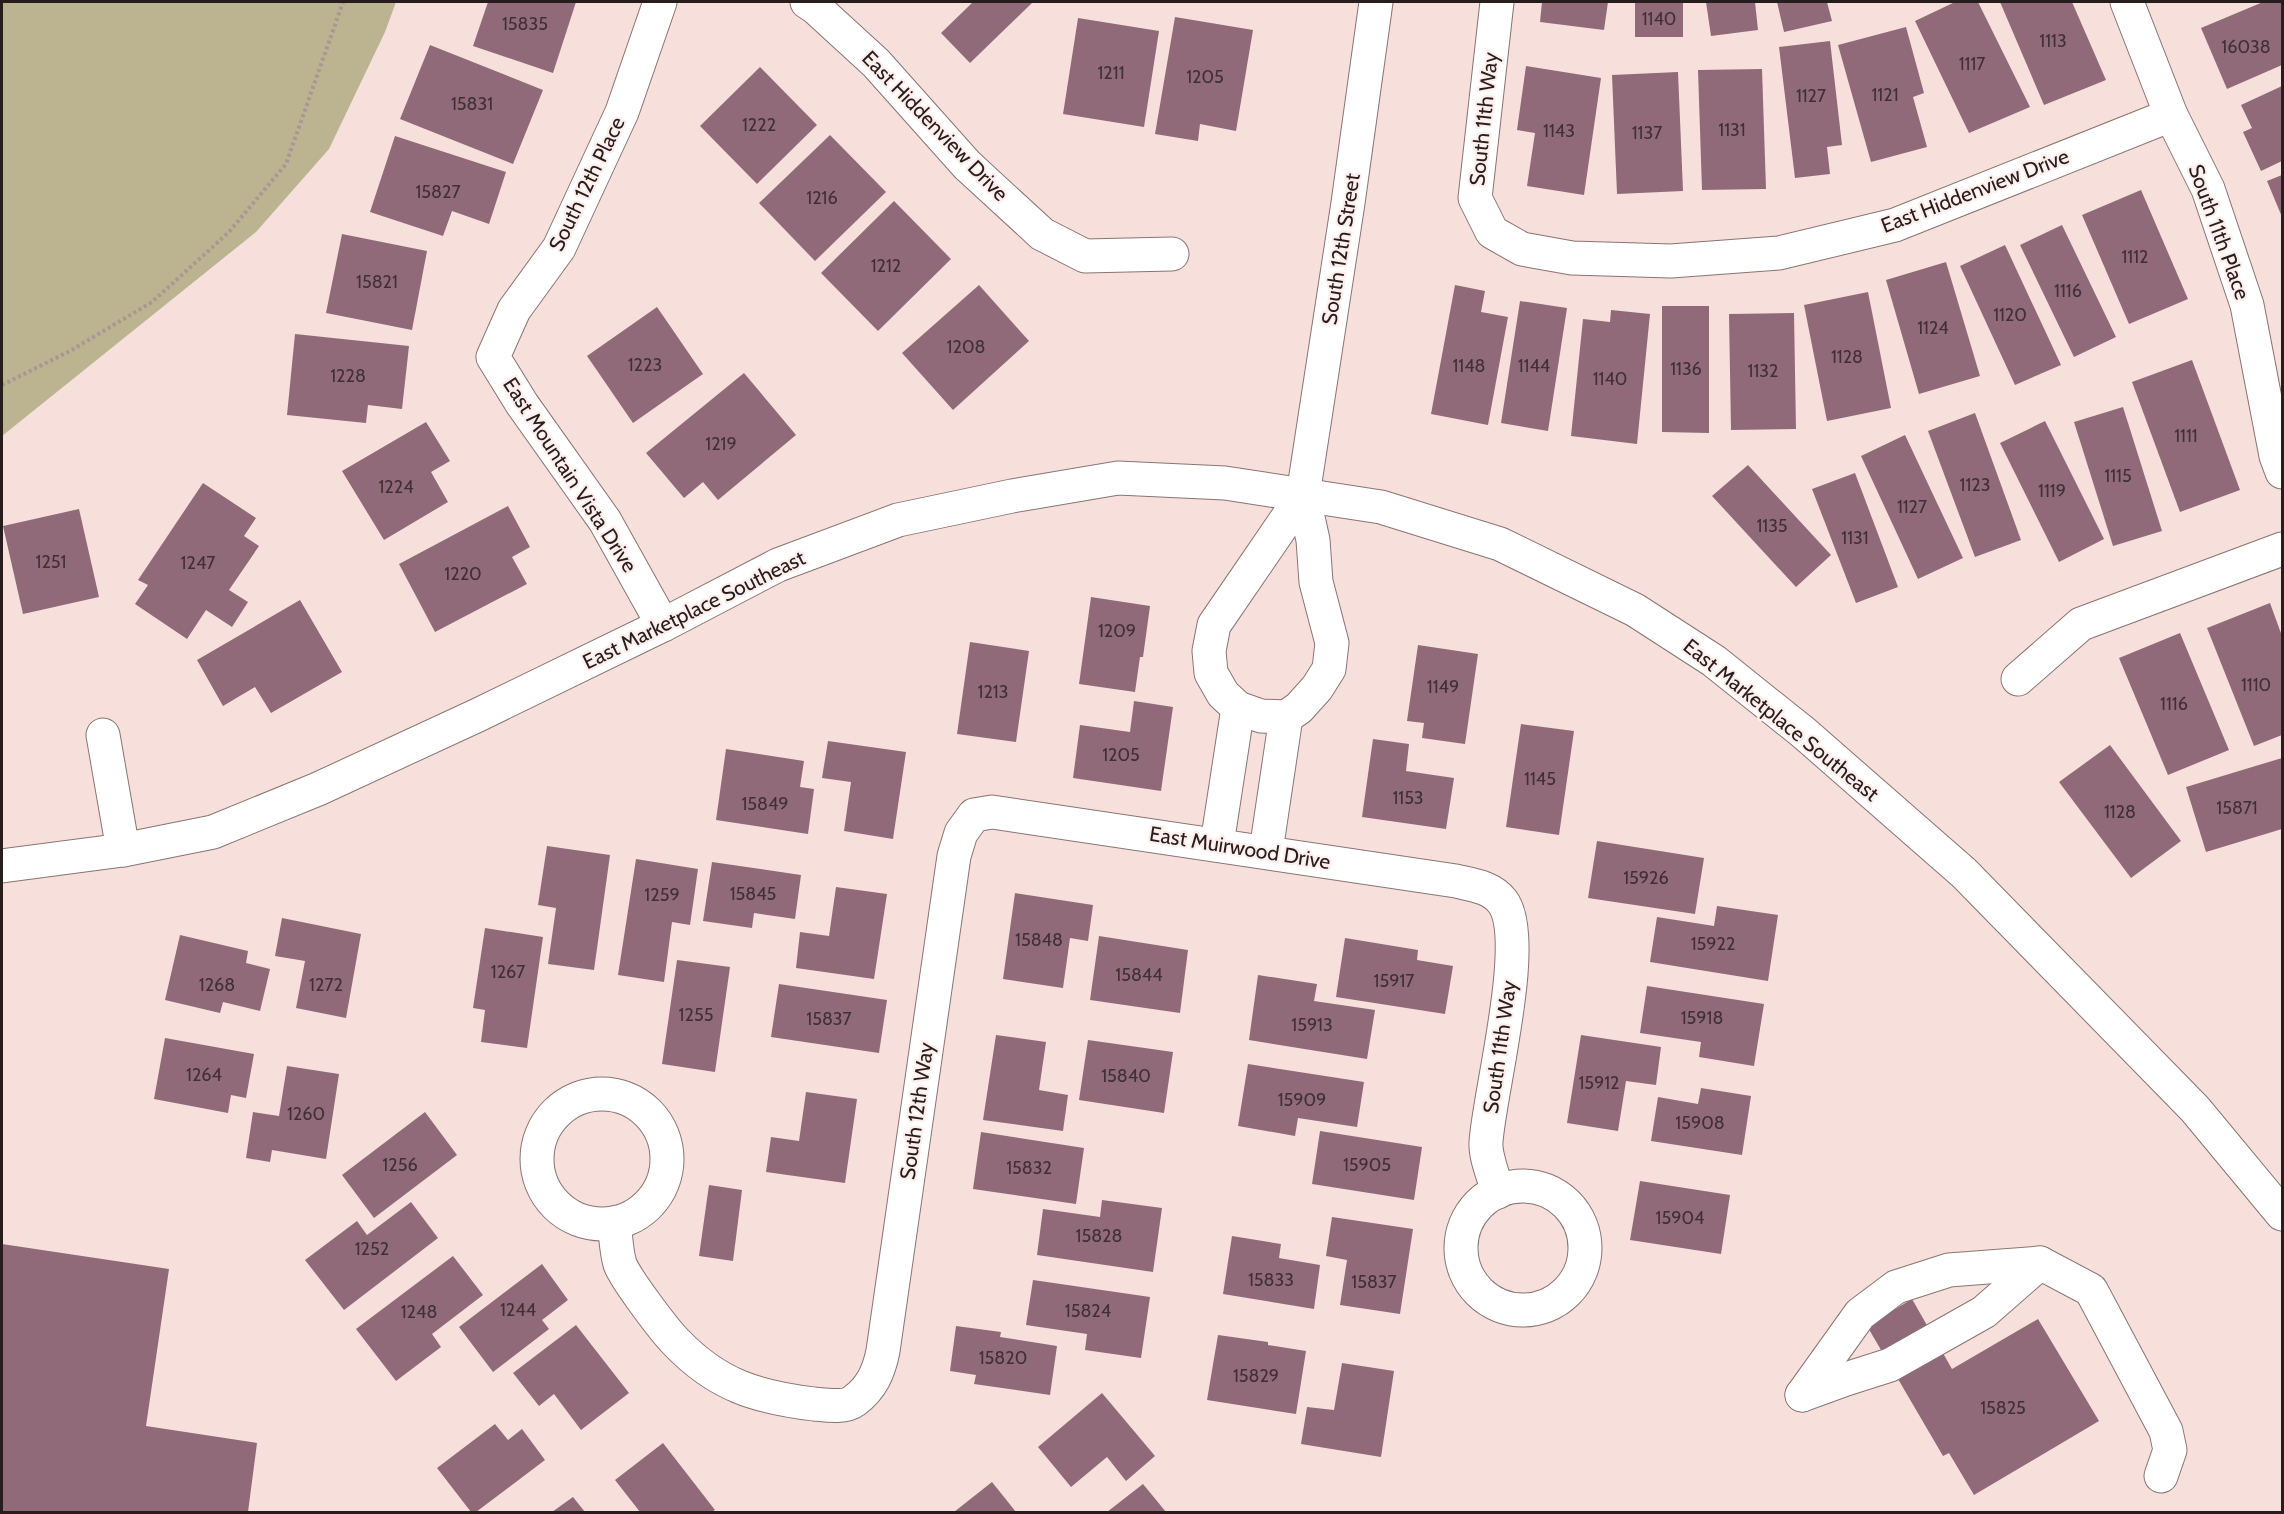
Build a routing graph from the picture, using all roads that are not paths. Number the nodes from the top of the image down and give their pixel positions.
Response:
1 (660, 2) edge
2 (807, 2) edge
3 (1376, 2) edge
4 (1497, 2) edge
5 (2127, 2) edge
6 (2171, 115) junction
7 (1492, 232) joint
8 (1172, 254) dead end
9 (493, 357) joint
10 (2283, 472) edge
11 (1303, 495) junction
12 (2283, 549) edge
13 (663, 625) junction
14 (2018, 679) dead end
15 (1238, 708) junction
16 (1286, 717) junction
17 (104, 735) dead end
18 (974, 815) joint
19 (1217, 844) junction
20 (123, 850) junction
21 (1266, 851) junction
22 (2, 866) edge
23 (1502, 902) joint
24 (1498, 1192) dead end
25 (2283, 1214) edge
26 (614, 1223) dead end
27 (2040, 1263) junction
28 (2161, 1476) dead end

1 - 9 street, South 12th Place
2 - 8 street, East Hiddenview Drive
3 - 11 street, South 12th Street
4 - 7 street, South 11th Way
5 - 6 street, South 11th Place
6 - 7 street, East Hiddenview Drive
6 - 10 street, South 11th Place
9 - 13 street, East Mountain Vista Drive
11 - 13 street, East Marketplace Southeast
11 - 15 street, South 12th Street
11 - 16 street, South 12th Street
11 - 25 street, East Marketplace Southeast
12 - 14 street
13 - 20 street, East Marketplace Southeast
15 - 16 street
15 - 19 street
16 - 21 street
17 - 20 street
18 - 19 street, East Muirwood Drive
18 - 26 street, South 12th Way
19 - 21 street, East Muirwood Drive
20 - 22 street, East Marketplace Southeast
21 - 23 street, East Muirwood Drive
23 - 24 street, South 11th Way
27 - 27 street
27 - 28 street

